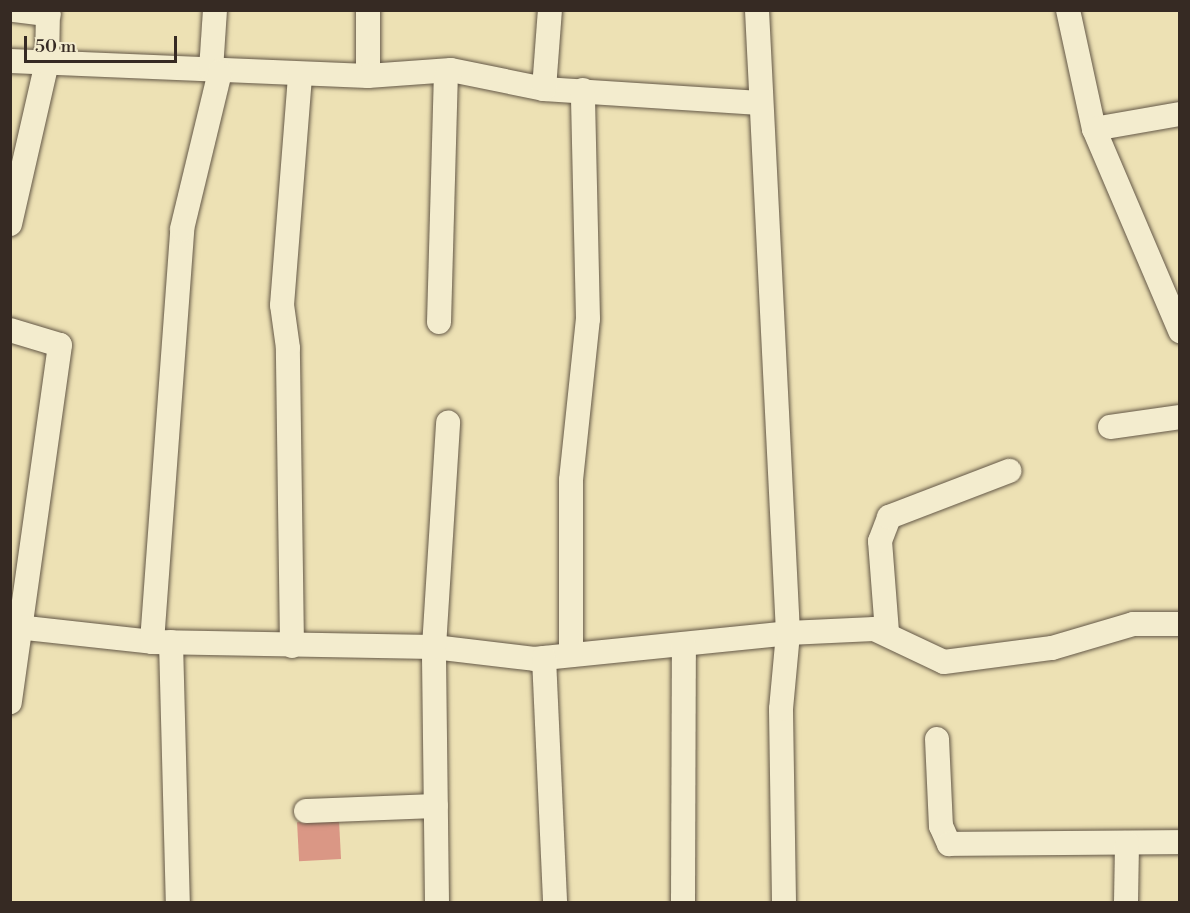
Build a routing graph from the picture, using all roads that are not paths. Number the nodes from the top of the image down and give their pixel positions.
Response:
1 (14, 10) edge
2 (215, 10) edge
3 (368, 10) edge
4 (550, 10) edge
5 (757, 10) edge
6 (1068, 10) edge
7 (48, 17) edge
8 (47, 56) junction
9 (10, 61) edge
10 (214, 61) junction
11 (368, 67) junction
12 (452, 69) junction
13 (300, 75) junction
14 (548, 76) junction
15 (583, 90) junction
16 (760, 103) junction
17 (1179, 114) edge
18 (1094, 129) junction
19 (10, 224) edge
20 (439, 322) dead end
21 (10, 330) edge
22 (1179, 331) edge
23 (1179, 417) edge
24 (448, 422) dead end
25 (1110, 427) dead end
26 (1009, 471) dead end
27 (1179, 624) edge
28 (887, 632) junction
29 (788, 633) junction
30 (15, 636) edge
31 (161, 642) junction
32 (684, 644) junction
33 (291, 646) junction
34 (434, 647) junction
35 (571, 655) junction
36 (544, 658) junction
37 (10, 703) edge
38 (937, 739) dead end
39 (436, 806) junction
40 (306, 811) dead end
41 (1179, 842) edge
42 (1127, 843) junction
43 (178, 903) edge
44 (437, 903) edge
45 (555, 903) edge
46 (683, 903) edge
47 (784, 903) edge
48 (1126, 903) edge

1 - 7 street
2 - 10 street
3 - 11 street
4 - 14 street
5 - 16 street
6 - 18 street
7 - 8 street
8 - 9 street
8 - 10 street
8 - 19 street
10 - 13 street
10 - 31 street
11 - 12 street
11 - 13 street
12 - 14 street
12 - 20 street
13 - 33 street
14 - 15 street
15 - 16 street
15 - 35 street
16 - 29 street
17 - 18 street
18 - 22 street
21 - 30 street
23 - 25 street
24 - 34 street
26 - 28 street
27 - 28 street
28 - 29 street
29 - 32 street
29 - 47 street
30 - 31 street
30 - 37 street
31 - 33 street
31 - 43 street
32 - 35 street
32 - 46 street
33 - 34 street
34 - 36 street
34 - 39 street
35 - 36 street
36 - 45 street
38 - 42 street
39 - 40 street
39 - 44 street
41 - 42 street
42 - 48 street

